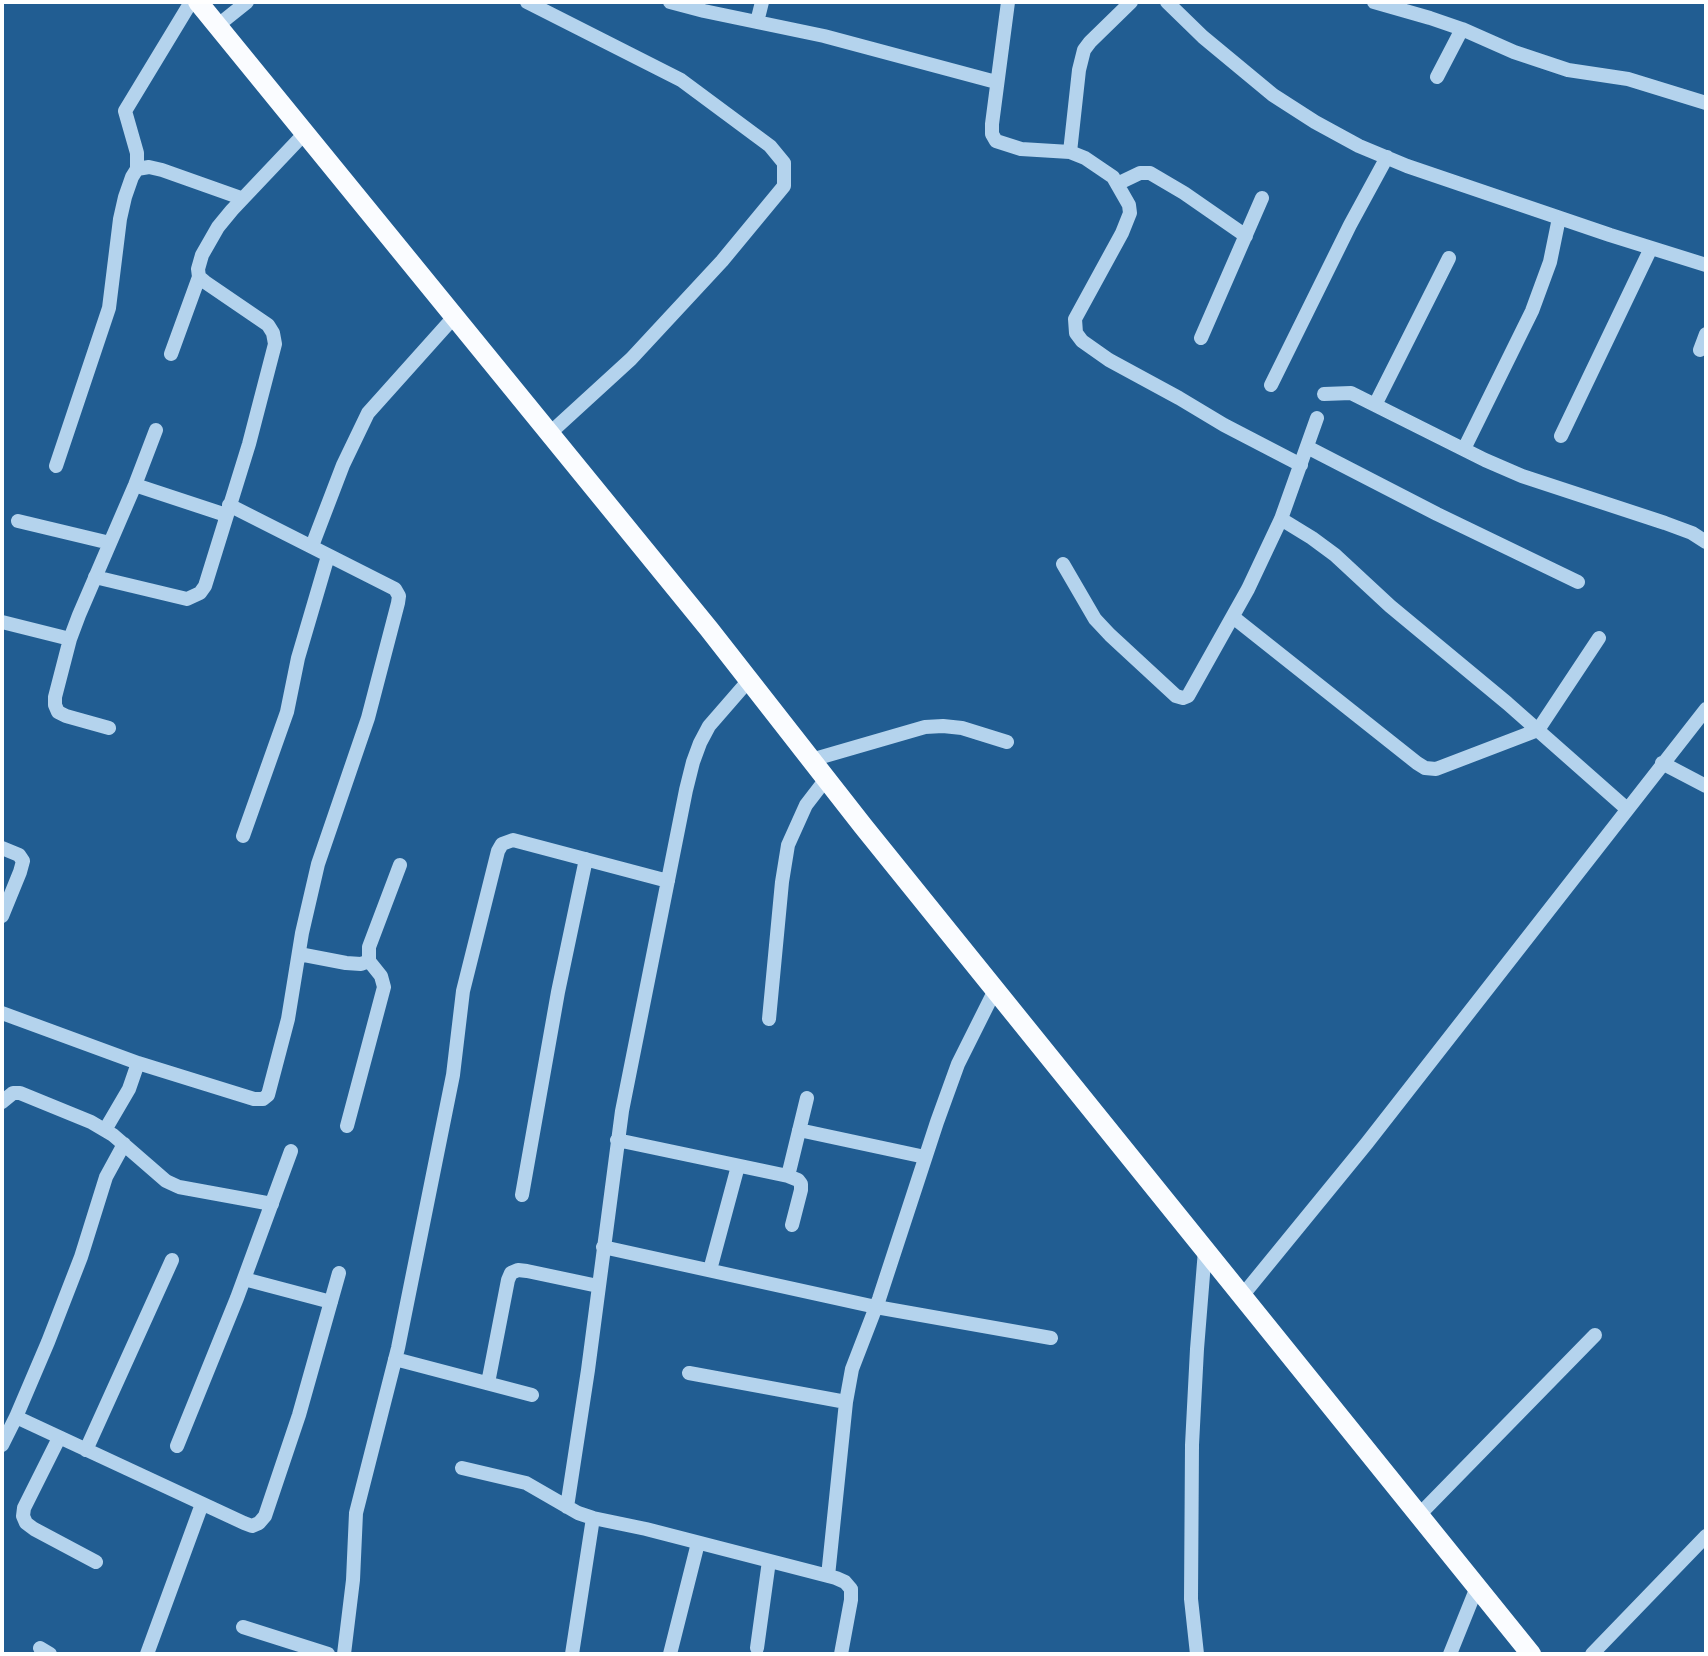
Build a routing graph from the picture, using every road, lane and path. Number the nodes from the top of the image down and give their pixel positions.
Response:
1 (191, 2) edge
2 (198, 2) edge
3 (247, 2) edge
4 (527, 2) edge
5 (670, 2) edge
6 (762, 2) edge
7 (1008, 2) edge
8 (1131, 2) edge
9 (1167, 2) edge
10 (1374, 2) edge
11 (757, 22) junction
12 (217, 26) junction
13 (1462, 29) junction
14 (1437, 77) dead end
15 (996, 82) junction
16 (1706, 103) edge
17 (304, 134) junction
18 (1070, 152) junction
19 (1387, 157) junction
20 (137, 169) junction
21 (1117, 184) junction
22 (241, 198) junction
23 (1262, 198) dead end
24 (1559, 218) junction
25 (1246, 236) junction
26 (1651, 248) junction
27 (1449, 258) dead end
28 (1706, 265) edge
29 (199, 277) junction
30 (454, 317) junction
31 (1706, 334) edge
32 (1201, 338) dead end
33 (1700, 350) dead end
34 (171, 354) dead end
35 (1271, 385) dead end
36 (1324, 394) dead end
37 (1375, 405) junction
38 (1317, 418) dead end
39 (156, 430) dead end
40 (549, 434) junction
41 (1561, 436) dead end
42 (1307, 447) junction
43 (1464, 449) junction
44 (1301, 465) junction
45 (56, 466) dead end
46 (135, 485) junction
47 (227, 510) junction
48 (1281, 519) junction
49 (18, 521) dead end
50 (1706, 542) edge
51 (110, 543) junction
52 (312, 546) junction
53 (328, 556) junction
54 (1063, 564) dead end
55 (95, 577) junction
56 (1578, 582) dead end
57 (1233, 617) junction
58 (2, 622) edge
59 (1599, 638) dead end
60 (70, 639) junction
61 (749, 680) junction
62 (1706, 709) edge
63 (109, 728) dead end
64 (1538, 730) junction
65 (1007, 742) dead end
66 (811, 760) junction
67 (1662, 763) junction
68 (826, 779) junction
69 (1706, 786) edge
70 (1627, 809) junction
71 (243, 836) dead end
72 (2, 848) edge
73 (586, 859) junction
74 (400, 865) dead end
75 (668, 881) junction
76 (2, 916) edge
77 (299, 954) junction
78 (369, 961) junction
79 (995, 990) junction
80 (2, 1013) edge
81 (769, 1019) dead end
82 (138, 1063) junction
83 (807, 1098) dead end
84 (2, 1102) edge
85 (347, 1126) dead end
86 (105, 1130) junction
87 (799, 1130) junction
88 (617, 1140) junction
89 (124, 1144) junction
90 (291, 1151) dead end
91 (925, 1157) junction
92 (738, 1166) junction
93 (788, 1176) junction
94 (522, 1195) dead end
95 (272, 1204) junction
96 (792, 1225) dead end
97 (603, 1247) junction
98 (1205, 1250) junction
99 (172, 1260) dead end
100 (710, 1270) junction
101 (339, 1273) dead end
102 (244, 1279) junction
103 (598, 1286) junction
104 (1242, 1296) junction
105 (331, 1302) junction
106 (876, 1307) junction
107 (1595, 1335) dead end
108 (1051, 1338) dead end
109 (395, 1359) junction
110 (689, 1373) dead end
111 (488, 1383) junction
112 (532, 1395) dead end
113 (846, 1402) junction
114 (16, 1417) junction
115 (59, 1438) junction
116 (2, 1445) edge
117 (177, 1446) dead end
118 (86, 1450) junction
119 (462, 1468) dead end
120 (202, 1504) junction
121 (567, 1507) junction
122 (1419, 1515) junction
123 (593, 1518) junction
124 (1706, 1536) edge
125 (698, 1543) junction
126 (769, 1561) junction
127 (96, 1562) dead end
128 (828, 1576) junction
129 (1477, 1587) junction
130 (243, 1627) dead end
131 (757, 1648) dead end
132 (147, 1654) edge
133 (328, 1654) edge
134 (344, 1654) edge
135 (572, 1654) edge
136 (670, 1654) edge
137 (841, 1654) edge
138 (1197, 1654) edge
139 (1450, 1654) edge
140 (1531, 1654) edge
141 (1592, 1654) edge

1 - 20 street
2 - 12 main road
3 - 12 street
4 - 40 street
5 - 11 street
6 - 11 street
7 - 15 street
8 - 18 street
9 - 19 street
10 - 13 street
11 - 15 street
12 - 17 main road
13 - 14 street
13 - 16 street
15 - 18 street
17 - 22 street
17 - 30 main road
18 - 21 street
19 - 24 street
19 - 35 street
20 - 22 street
20 - 45 street
21 - 25 street
21 - 44 street
22 - 29 street
23 - 25 street
24 - 26 street
24 - 43 street
25 - 32 street
26 - 28 street
26 - 41 street
27 - 37 street
29 - 34 street
29 - 47 street
30 - 40 main road
30 - 52 street
31 - 33 street
36 - 37 street
37 - 43 street
38 - 42 street
39 - 46 street
40 - 61 main road
42 - 44 street
42 - 56 street
43 - 50 street
44 - 48 street
46 - 47 street
46 - 51 street
47 - 52 street
47 - 55 street
48 - 57 street
48 - 64 street
49 - 51 street
51 - 55 street
52 - 53 street
53 - 71 street
53 - 77 street
54 - 57 street
55 - 60 street
57 - 64 street
58 - 60 street
59 - 64 street
60 - 63 street
61 - 66 main road
61 - 75 street
62 - 67 street
64 - 70 street
65 - 66 street
66 - 68 main road
67 - 69 street
67 - 70 street
68 - 79 main road
68 - 81 street
70 - 104 street
72 - 76 street
73 - 75 street
73 - 94 street
73 - 109 street
74 - 78 street
75 - 88 street
77 - 78 street
77 - 82 street
78 - 85 street
79 - 91 street
79 - 98 main road
80 - 82 street
82 - 86 street
83 - 87 street
84 - 86 street
86 - 89 street
87 - 91 street
87 - 93 street
88 - 92 street
88 - 97 street
89 - 95 street
89 - 114 street
90 - 95 street
91 - 106 street
92 - 93 street
92 - 100 street
93 - 96 street
95 - 102 street
97 - 100 street
97 - 103 street
98 - 104 main road
98 - 138 street
99 - 118 street
100 - 106 street
101 - 105 street
102 - 105 street
102 - 117 street
103 - 111 street
103 - 121 street
104 - 122 main road
105 - 120 street
106 - 108 street
106 - 113 street
107 - 122 street
109 - 111 street
109 - 134 street
110 - 113 street
111 - 112 street
113 - 128 street
114 - 115 street
114 - 116 street
115 - 118 street
115 - 127 street
118 - 120 street
119 - 121 street
120 - 132 street
121 - 123 street
122 - 129 main road
123 - 125 street
123 - 135 street
124 - 141 street
125 - 126 street
125 - 136 street
126 - 128 street
126 - 131 street
128 - 137 street
129 - 139 street
129 - 140 main road
130 - 133 street

